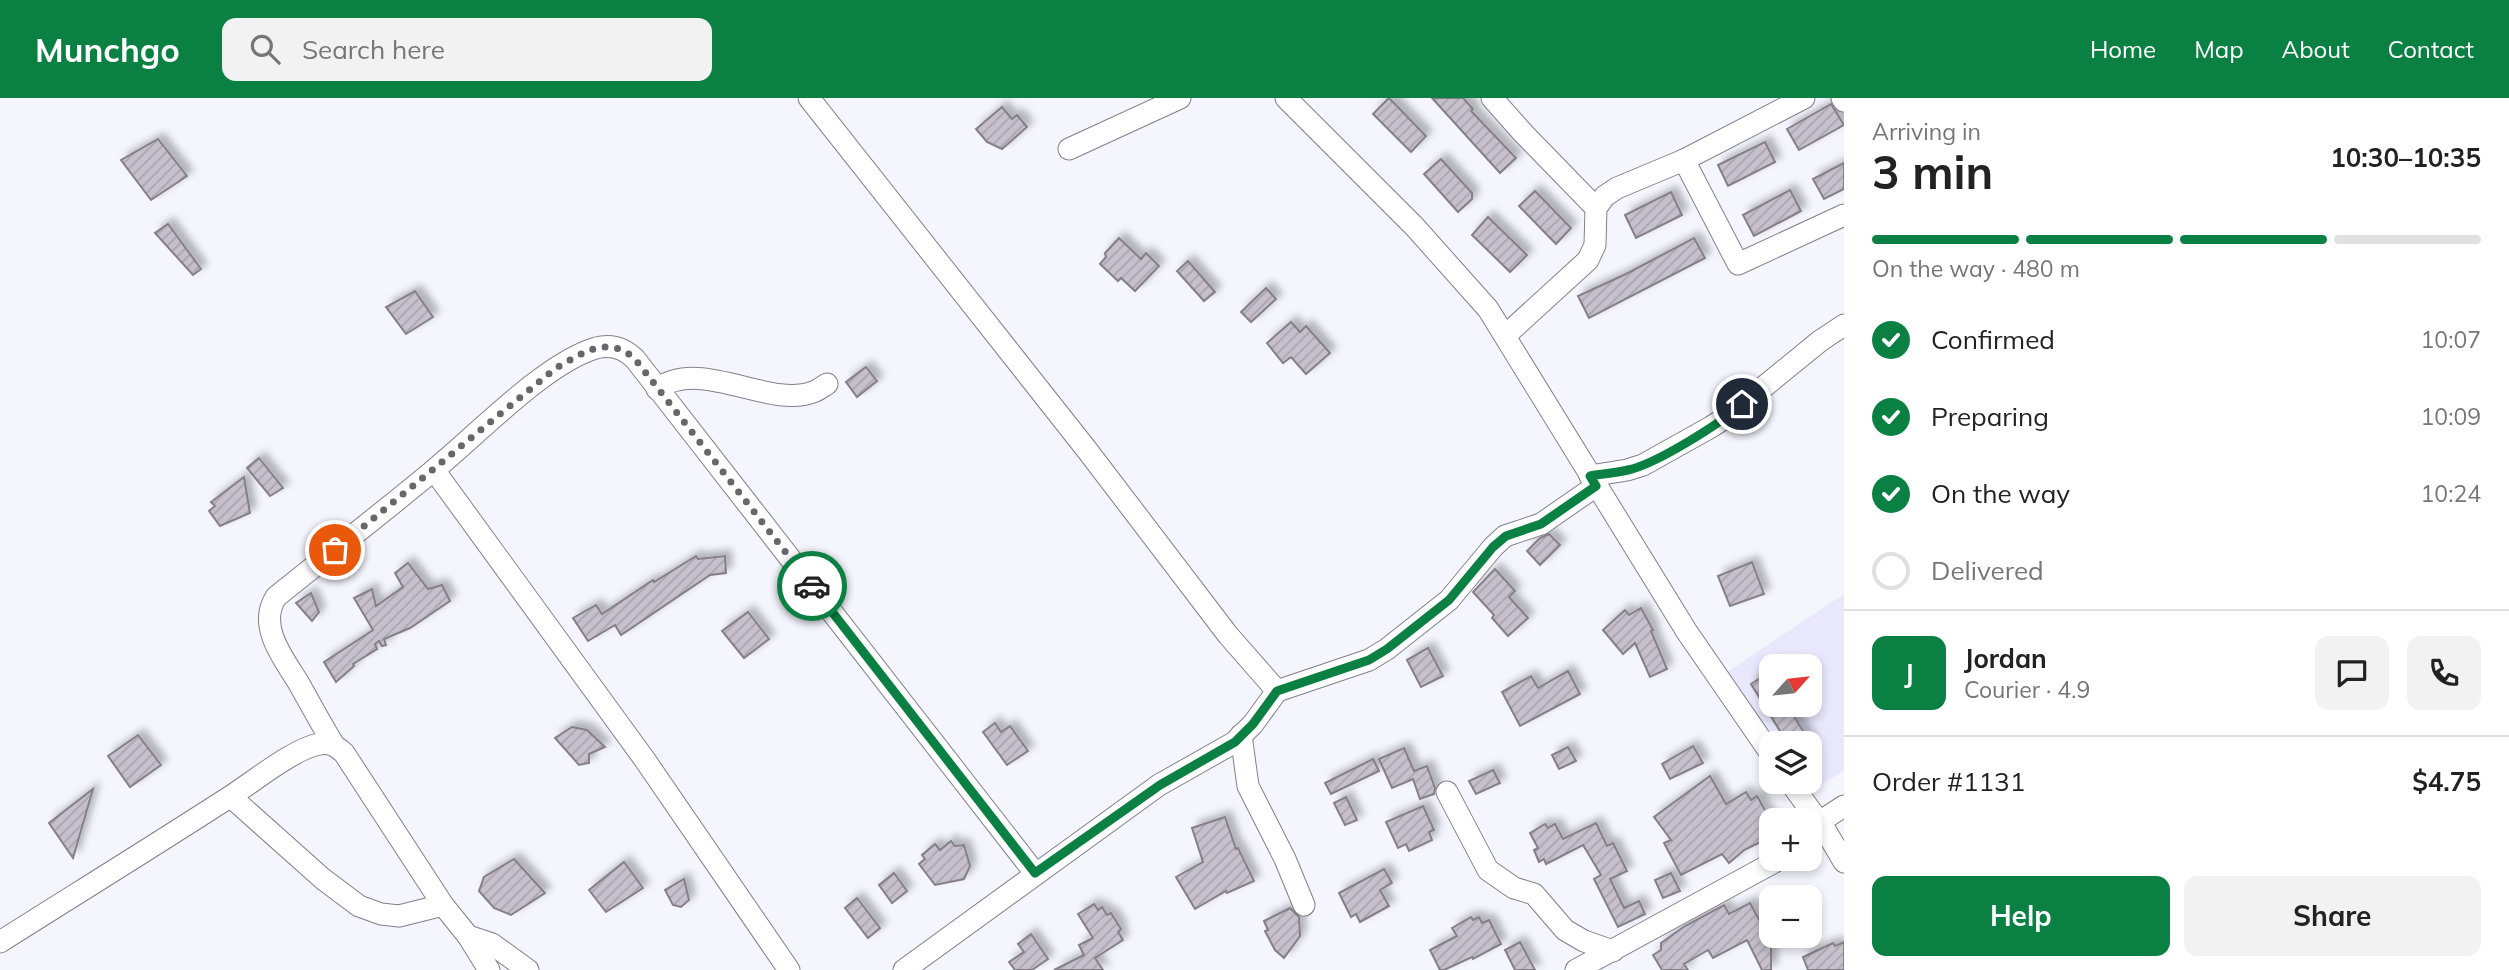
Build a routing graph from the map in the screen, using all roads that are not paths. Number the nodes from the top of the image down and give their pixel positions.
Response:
1 (809, 98) edge
2 (1180, 98) edge
3 (1286, 98) edge
4 (1492, 98) edge
5 (1804, 98) edge
6 (1775, 105) edge
7 (1069, 149) dead end
8 (1684, 160) junction
9 (1596, 208) junction
10 (1844, 215) edge
11 (1844, 325) edge
12 (1506, 335) junction
13 (827, 384) dead end
14 (657, 389) junction
15 (434, 470) junction
16 (1593, 481) junction
17 (1277, 691) junction
18 (1241, 735) junction
19 (1759, 737) edge
20 (334, 745) junction
21 (1447, 792) dead end
22 (231, 797) junction
23 (1844, 806) edge
24 (1822, 829) edge
25 (1822, 837) edge
26 (1844, 862) edge
27 (1759, 871) edge
28 (1035, 873) junction
29 (443, 905) junction
30 (1304, 905) dead end
31 (468, 936) junction
32 (0, 942) edge
33 (1614, 951) junction
34 (489, 970) edge
35 (528, 970) edge
36 (789, 970) edge
37 (904, 970) edge
38 (1576, 970) edge

1 - 17 street
2 - 7 street
3 - 12 street
4 - 9 street
5 - 6 street
6 - 8 street
8 - 9 street
8 - 10 street
9 - 12 street
11 - 16 street
12 - 16 street
13 - 14 street
14 - 15 street
14 - 28 street
15 - 20 street
15 - 36 street
16 - 17 street
16 - 19 street
17 - 18 street
18 - 28 street
18 - 30 street
20 - 22 street
20 - 29 street
21 - 33 street
22 - 29 street
22 - 32 street
23 - 24 street
25 - 26 street
27 - 33 street
28 - 37 street
29 - 31 street
31 - 34 street
31 - 35 street
33 - 38 street

